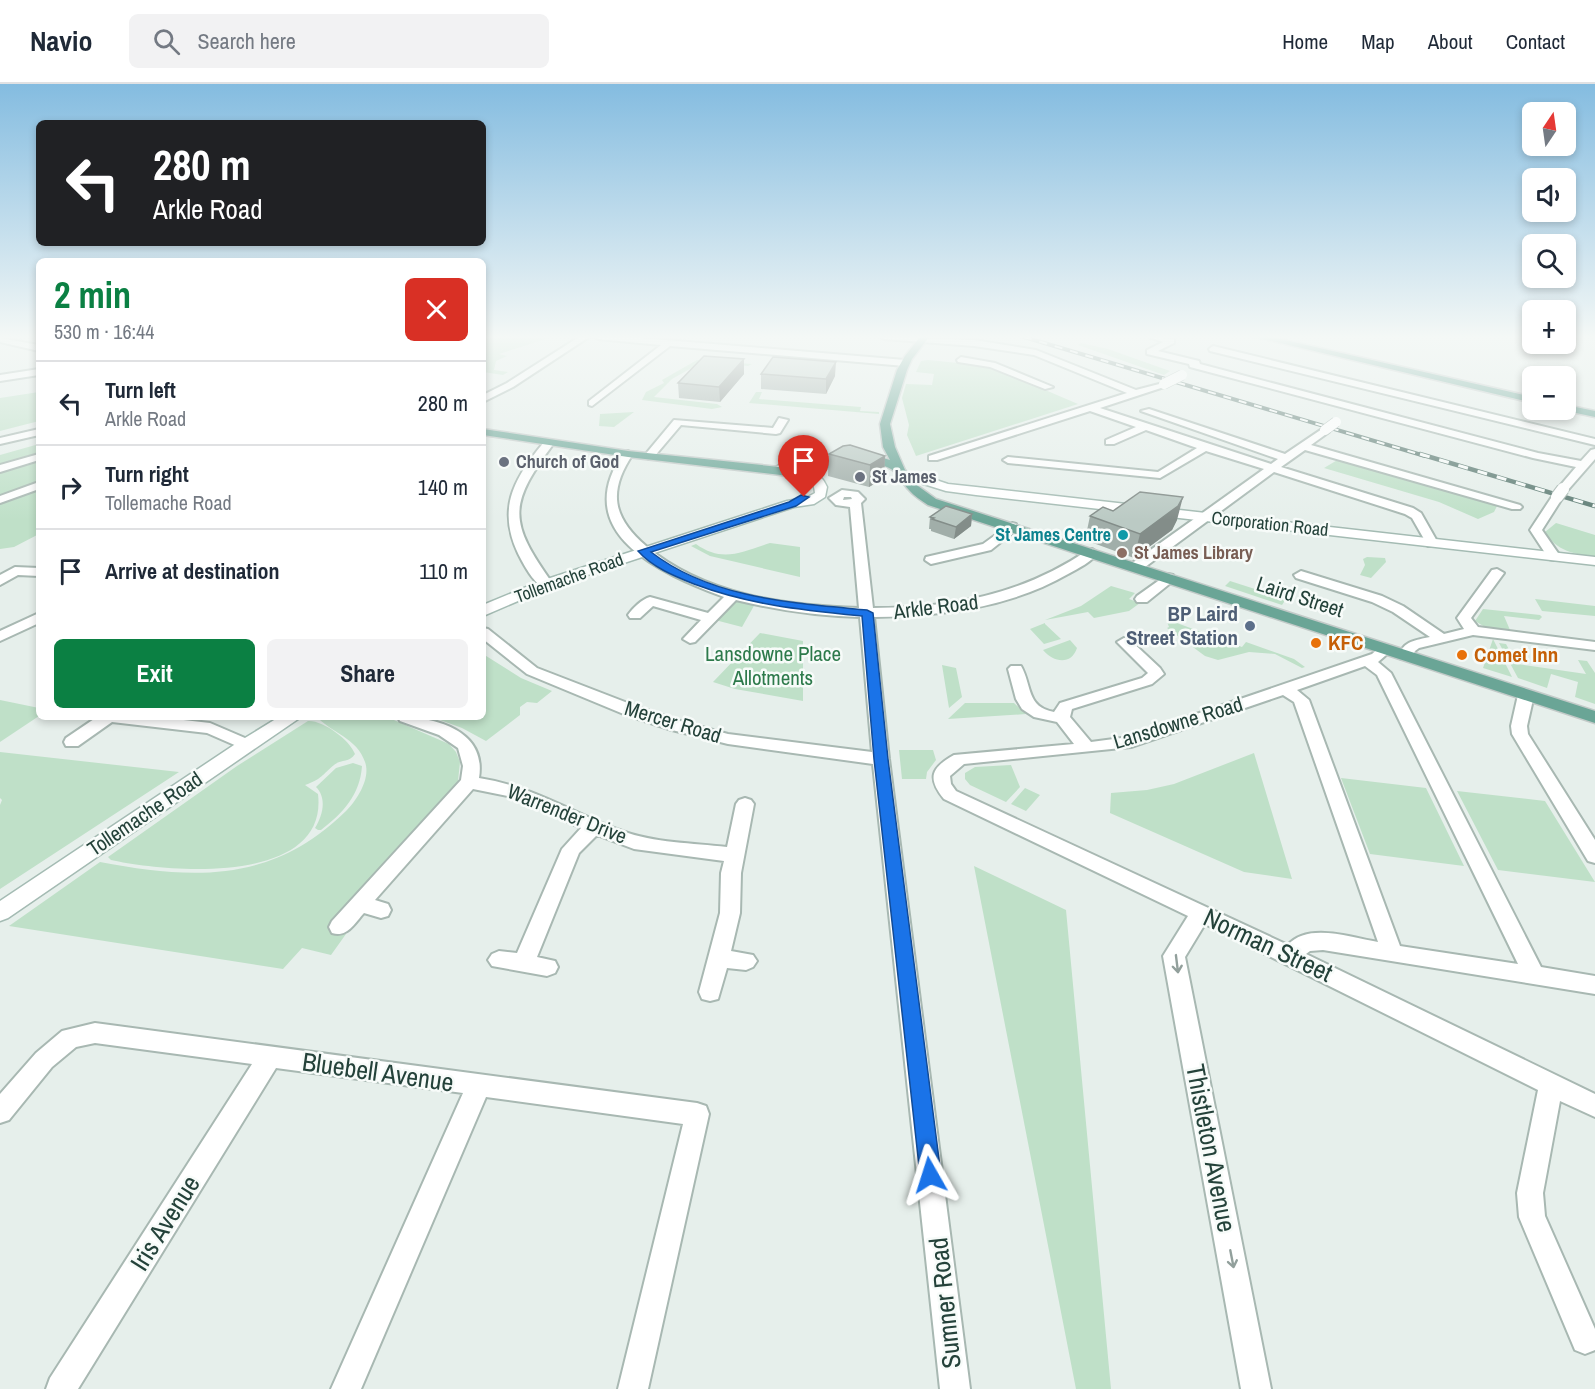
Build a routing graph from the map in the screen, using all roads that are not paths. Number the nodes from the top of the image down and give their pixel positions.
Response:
1 (598, 398) edge
2 (894, 398) edge
3 (1121, 398) edge
4 (1321, 398) edge
5 (1421, 398) edge
6 (592, 403) dead end
7 (1091, 408) junction
8 (1576, 410) edge
9 (1595, 414) edge
10 (1148, 417) junction
11 (783, 420) dead end
12 (1336, 422) dead end
13 (486, 432) edge
14 (776, 432) junction
15 (36, 433) edge
16 (789, 433) dead end
17 (0, 441) edge
18 (1110, 442) dead end
19 (1595, 442) edge
20 (549, 443) junction
21 (1304, 446) junction
22 (1205, 447) junction
23 (1595, 452) edge
24 (628, 454) junction
25 (649, 456) junction
26 (36, 458) edge
27 (877, 458) junction
28 (898, 458) junction
29 (933, 458) dead end
30 (1287, 458) junction
31 (1008, 460) dead end
32 (827, 465) joint
33 (1585, 465) junction
34 (0, 469) edge
35 (1272, 469) junction
36 (780, 470) joint
37 (804, 472) junction
38 (918, 478) junction
39 (36, 486) edge
40 (946, 487) junction
41 (930, 495) junction
42 (0, 500) edge
43 (855, 503) dead end
44 (1516, 507) dead end
45 (957, 509) junction
46 (1205, 517) junction
47 (1012, 527) junction
48 (1432, 543) junction
49 (643, 551) junction
50 (1092, 553) junction
51 (1554, 556) junction
52 (931, 560) dead end
53 (1595, 561) edge
54 (28, 562) dead end
55 (1136, 567) junction
56 (15, 571) junction
57 (36, 572) edge
58 (1497, 573) dead end
59 (1301, 575) dead end
60 (1168, 578) junction
61 (1365, 578) dead end
62 (0, 581) edge
63 (546, 584) junction
64 (1355, 592) junction
65 (733, 595) junction
66 (1142, 599) dead end
67 (486, 610) edge
68 (867, 613) junction
69 (635, 615) dead end
70 (711, 618) junction
71 (36, 619) edge
72 (1473, 631) junction
73 (486, 634) edge
74 (0, 637) edge
75 (1441, 638) junction
76 (690, 639) dead end
77 (1124, 642) dead end
78 (1595, 646) edge
79 (1386, 649) junction
80 (1406, 656) junction
81 (1367, 661) junction
82 (1016, 669) dead end
83 (1287, 690) junction
84 (1526, 695) junction
85 (1595, 717) edge
86 (1062, 718) junction
87 (105, 720) edge
88 (161, 720) edge
89 (287, 720) edge
90 (413, 720) edge
91 (72, 742) dead end
92 (246, 745) junction
93 (1087, 748) junction
94 (881, 759) junction
95 (469, 783) junction
96 (942, 785) joint
97 (745, 804) dead end
98 (595, 826) junction
99 (735, 855) junction
100 (1595, 856) edge
101 (359, 904) junction
102 (381, 910) dead end
103 (0, 912) edge
104 (1200, 913) junction
105 (339, 927) dead end
106 (1392, 952) junction
107 (1293, 957) junction
108 (718, 958) junction
109 (500, 960) dead end
110 (746, 961) dead end
111 (524, 963) junction
112 (547, 967) dead end
113 (1534, 975) junction
114 (1595, 985) edge
115 (710, 992) dead end
116 (269, 1058) junction
117 (1551, 1084) junction
118 (479, 1085) junction
119 (1595, 1106) edge
120 (0, 1112) edge
121 (1585, 1340) dead end
122 (61, 1389) edge
123 (346, 1389) edge
124 (633, 1389) edge
125 (955, 1389) edge
126 (1256, 1389) edge

1 - 6 street
2 - 28 main road
3 - 7 street
4 - 33 street
5 - 19 street
7 - 10 street
7 - 29 street
8 - 9 main road
10 - 18 street
10 - 22 street
10 - 30 street
11 - 14 street
12 - 21 street, bridge
13 - 20 main road
14 - 16 street
14 - 25 street
15 - 17 street
20 - 24 main road
20 - 63 street
21 - 30 street
21 - 44 street
22 - 31 street
22 - 35 street
23 - 33 street
24 - 25 main road
24 - 49 street, Arkle Road
25 - 36 main road
26 - 34 street
27 - 28 main road
27 - 28 main road
27 - 32 main road
27 - 37 main road
28 - 38 main road
28 - 45 main road
30 - 35 street
32 - 37 street
33 - 51 street
35 - 46 street
35 - 48 street
36 - 37 street
37 - 49 street, Tollemache Road
38 - 40 street, Corporation Road
38 - 41 main road
39 - 42 street
40 - 41 street
40 - 46 street, Corporation Road
41 - 45 main road
43 - 68 street, Sumner Road
45 - 47 main road, Laird Street
46 - 48 street, Corporation Road
46 - 55 street
47 - 50 main road, Laird Street
47 - 52 street
48 - 51 street, Corporation Road
49 - 63 street, Tollemache Road
49 - 65 street, Arkle Road
50 - 55 main road, Laird Street
50 - 68 street, Arkle Road
51 - 53 street, Corporation Road
54 - 56 street
55 - 60 main road, Laird Street
56 - 57 street
56 - 62 street
58 - 72 street
59 - 64 street
60 - 66 street
60 - 79 main road, Laird Street
61 - 64 street
63 - 67 street, Tollemache Road
64 - 75 street
65 - 68 street, Arkle Road
65 - 70 street
68 - 94 street, Sumner Road
69 - 70 street
70 - 76 street
71 - 74 street
72 - 75 street
72 - 78 street
73 - 94 street, Mercer Road
75 - 80 street
77 - 86 street
79 - 80 main road, Laird Street
79 - 81 street, Lansdowne Road
80 - 84 main road, Laird Street
81 - 83 street, Lansdowne Road
81 - 113 street
82 - 86 street
83 - 93 street, Lansdowne Road
83 - 106 street
84 - 85 main road, Laird Street
84 - 100 street
86 - 93 street
87 - 91 street
88 - 92 street
89 - 92 street, Tollemache Road
90 - 95 street
92 - 103 street, Tollemache Road
93 - 96 street, Lansdowne Road
94 - 125 street, Sumner Road
95 - 98 street, Warrender Drive
95 - 101 street
96 - 104 street, Norman Street
97 - 99 street
98 - 99 street, Warrender Drive
98 - 111 street
99 - 108 street
101 - 102 street
101 - 105 street
104 - 107 street, Norman Street
104 -> 126 street, Thistleton Avenue
106 - 107 street
106 - 113 street
107 - 117 street, Norman Street
108 - 110 street
108 - 115 street
109 - 111 street
111 - 112 street
113 - 114 street
116 - 118 street, Bluebell Avenue
116 - 120 street, Bluebell Avenue
116 - 122 street, Iris Avenue
117 - 119 street, Norman Street
117 - 121 street
118 - 123 street
118 - 124 street, Bluebell Avenue

